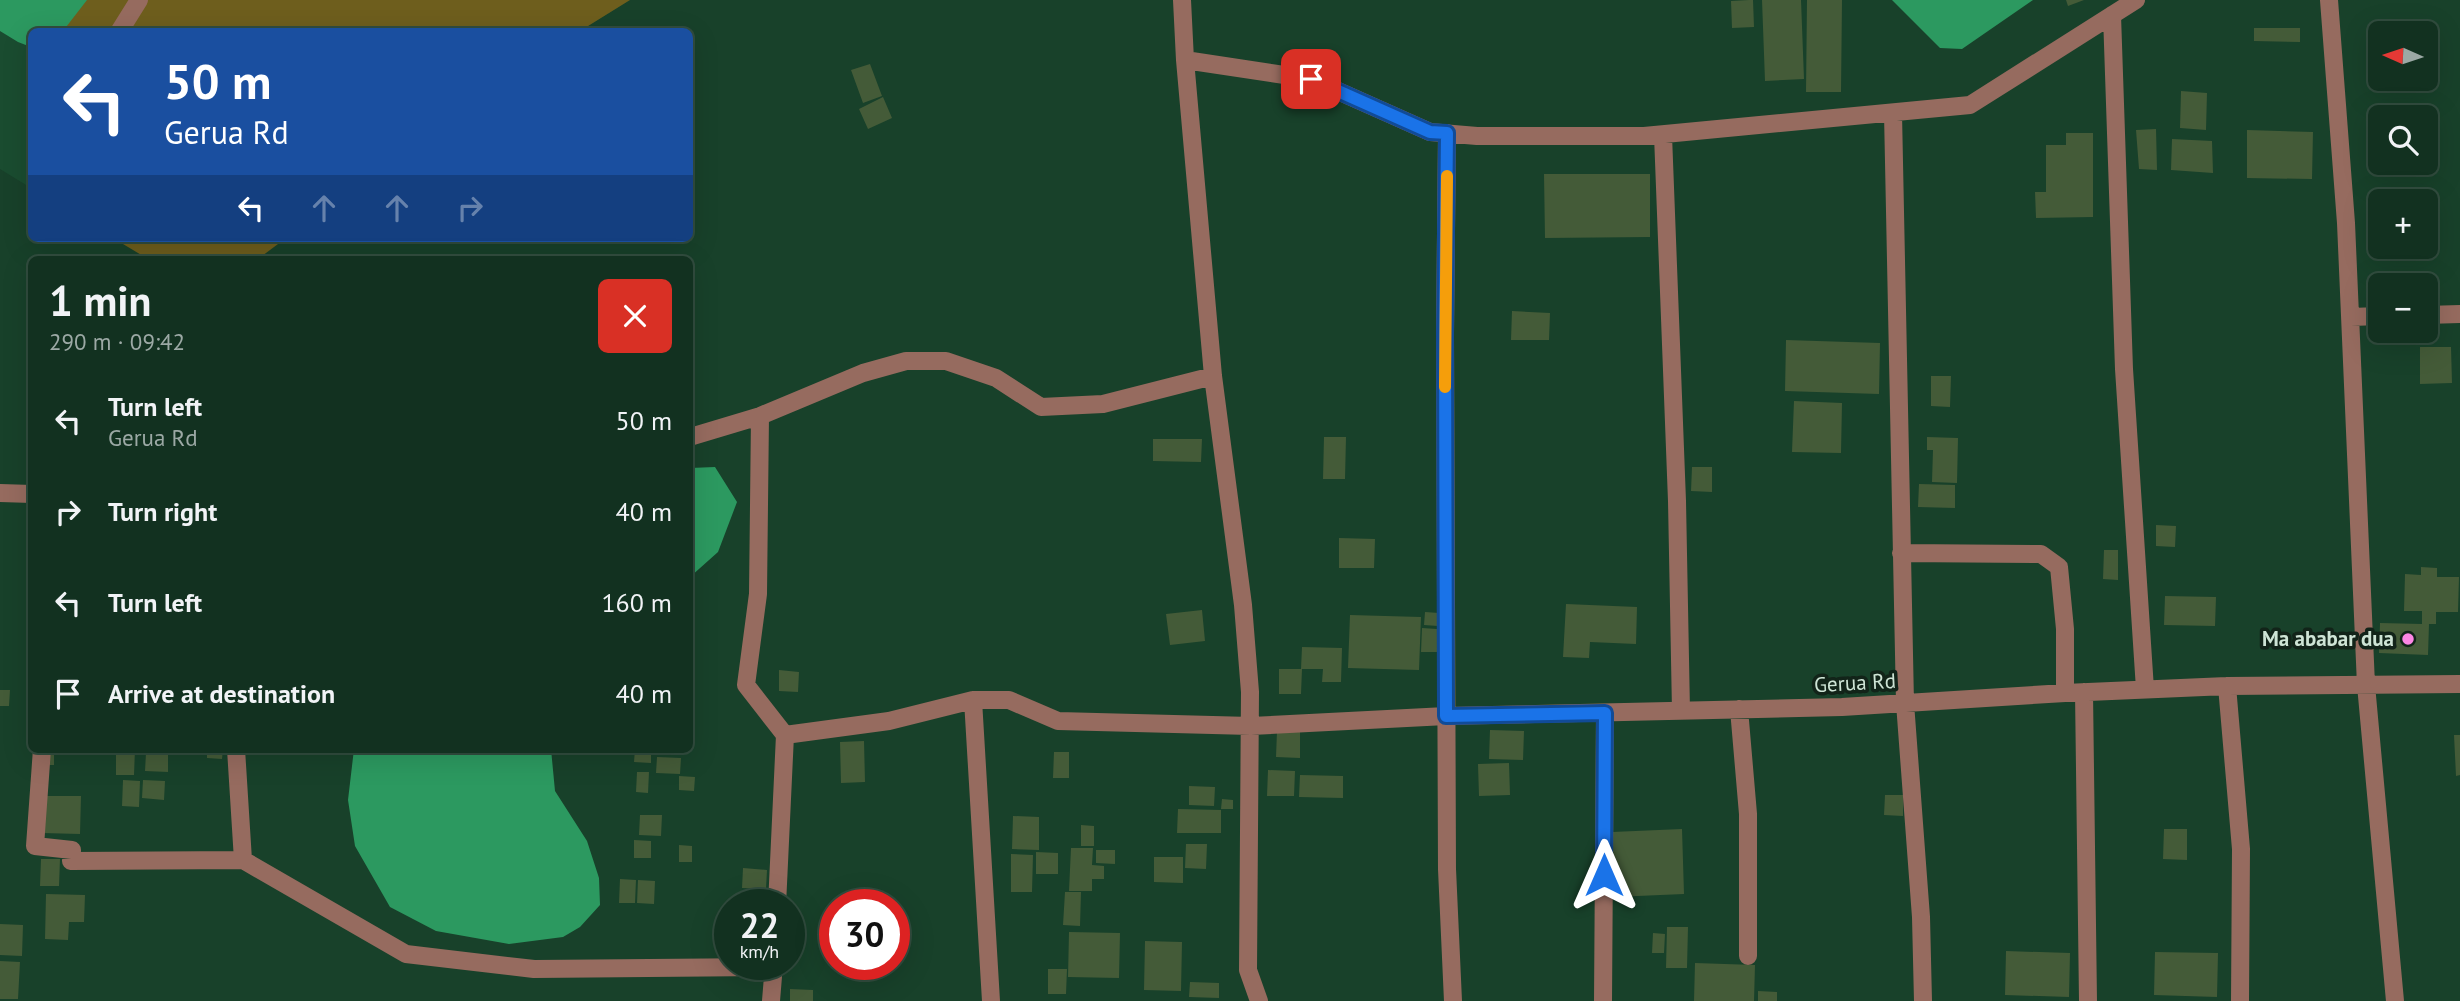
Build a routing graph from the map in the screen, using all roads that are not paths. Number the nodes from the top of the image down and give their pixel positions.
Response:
1 (139, 0) edge
2 (1182, 0) edge
3 (2136, 0) edge
4 (2329, 0) edge
5 (2112, 15) junction
6 (122, 28) edge
7 (1185, 61) junction
8 (1893, 113) junction
9 (1447, 133) junction
10 (1663, 135) junction
11 (2460, 314) edge
12 (2438, 315) edge
13 (2368, 316) edge
14 (2351, 317) junction
15 (1213, 376) junction
16 (760, 415) junction
17 (693, 436) edge
18 (0, 493) edge
19 (28, 494) edge
20 (1901, 553) junction
21 (2460, 684) edge
22 (2366, 685) junction
23 (2227, 686) junction
24 (2145, 689) junction
25 (2084, 692) junction
26 (2065, 693) junction
27 (973, 700) junction
28 (1905, 703) junction
29 (1739, 709) junction
30 (1681, 711) junction
31 (1605, 713) junction
32 (1446, 716) junction
33 (1251, 726) junction
34 (785, 735) junction
35 (42, 753) edge
36 (236, 753) edge
37 (243, 860) junction
38 (777, 889) edge
39 (1748, 956) dead end
40 (714, 967) edge
41 (772, 980) edge
42 (771, 1001) edge
43 (991, 1001) edge
44 (1259, 1001) edge
45 (1453, 1001) edge
46 (1603, 1001) edge
47 (1923, 1001) edge
48 (2088, 1001) edge
49 (2240, 1001) edge
50 (2395, 1001) edge

1 - 6 street
2 - 7 street
3 - 5 street
4 - 14 street
5 - 8 street
5 - 24 street
7 - 9 street
7 - 15 street
8 - 10 street
8 - 20 street
9 - 10 street
9 - 32 street
10 - 30 street
11 - 12 street
13 - 14 street
14 - 22 street
15 - 16 street
15 - 33 street
16 - 17 street
16 - 34 street
18 - 19 street
20 - 26 street
20 - 28 street
21 - 22 street, Gerua Rd
22 - 23 street, Gerua Rd
22 - 50 street
23 - 24 street, Gerua Rd
23 - 49 street
24 - 25 street, Gerua Rd
25 - 26 street, Gerua Rd
25 - 48 street
26 - 28 street, Gerua Rd
27 - 33 street, Gerua Rd
27 - 34 street, Gerua Rd
27 - 43 street
28 - 29 street, Gerua Rd
28 - 47 street
29 - 30 street, Gerua Rd
29 - 39 street
30 - 31 street, Gerua Rd
31 - 32 street, Gerua Rd
31 - 46 street
32 - 33 street, Gerua Rd
32 - 45 street
33 - 44 street
34 - 38 street
35 - 37 street
36 - 37 street
37 - 40 street
41 - 42 street

